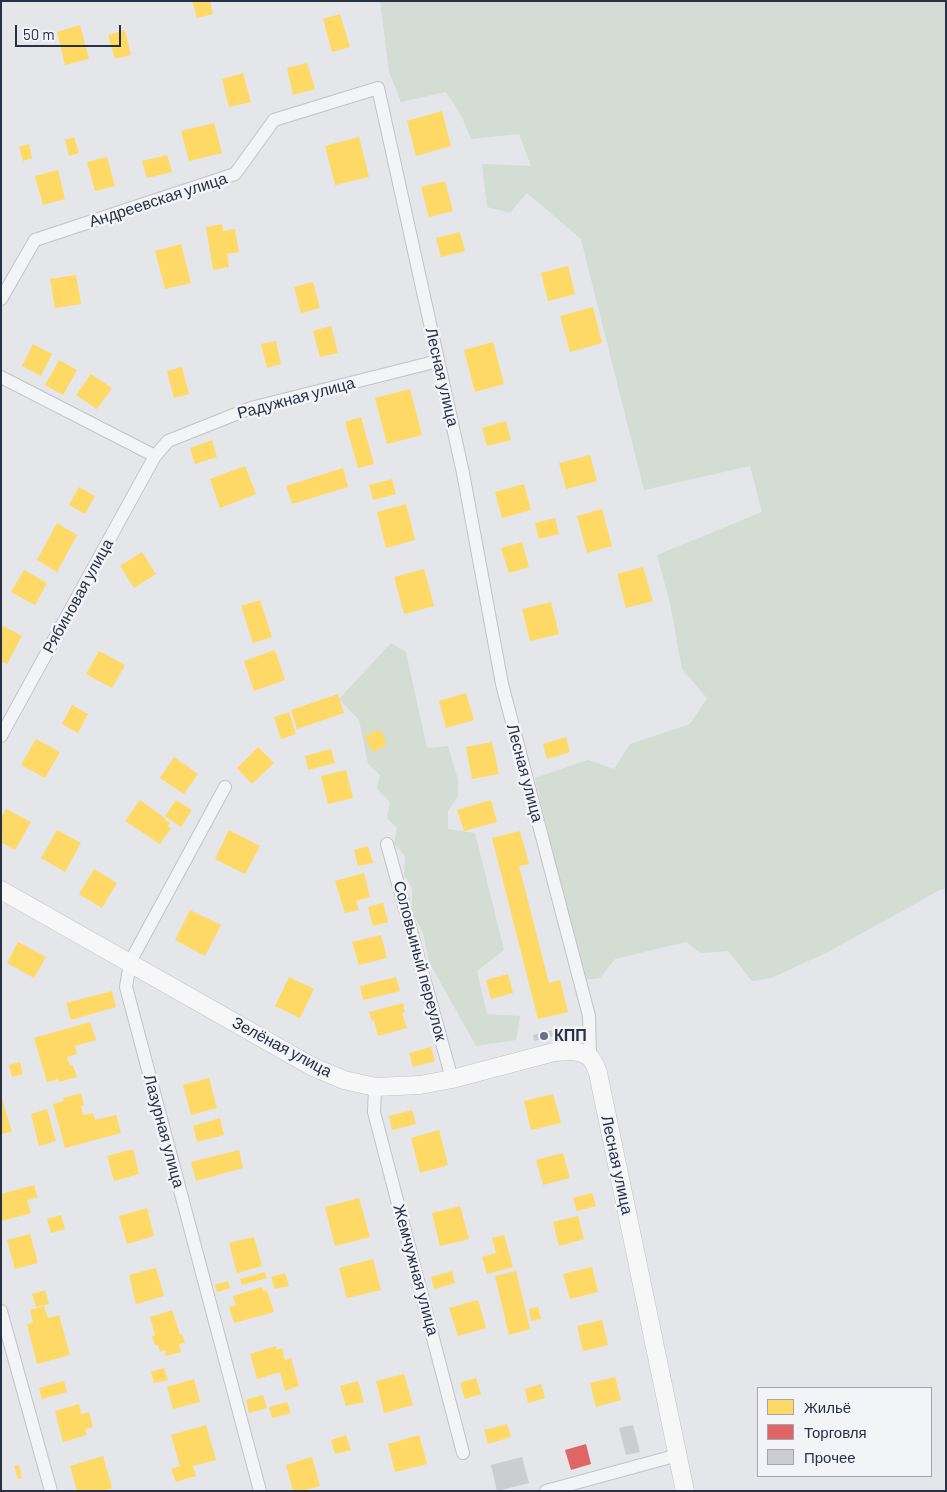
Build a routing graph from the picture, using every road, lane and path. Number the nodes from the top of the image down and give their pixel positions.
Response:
1 (378, 88) joint
2 (1, 299) edge
3 (438, 361) junction
4 (1, 377) edge
5 (154, 456) junction
6 (1, 736) edge
7 (225, 787) dead end
8 (387, 844) dead end
9 (1, 890) edge
10 (130, 962) junction
11 (590, 1057) junction
12 (452, 1079) junction
13 (375, 1087) junction
14 (1, 1311) edge
15 (463, 1453) dead end
16 (678, 1455) junction
17 (50, 1491) edge
18 (260, 1491) edge
19 (546, 1491) edge
20 (685, 1491) edge

1 - 2 street, Андреевская улица
1 - 3 street, Лесная улица
3 - 5 street, Радужная улица
3 - 11 street, Лесная улица
4 - 5 street
5 - 6 street, Рябиновая улица
7 - 10 street, Лазурная улица
8 - 12 street, Соловьиный переулок
9 - 10 street, Зелёная улица
10 - 13 street, Зелёная улица
10 - 18 street, Лазурная улица
11 - 12 street, Зелёная улица
11 - 16 street, Лесная улица
12 - 13 street, Зелёная улица
13 - 15 street, Жемчужная улица
14 - 17 street
16 - 19 street
16 - 20 street, Лесная улица

